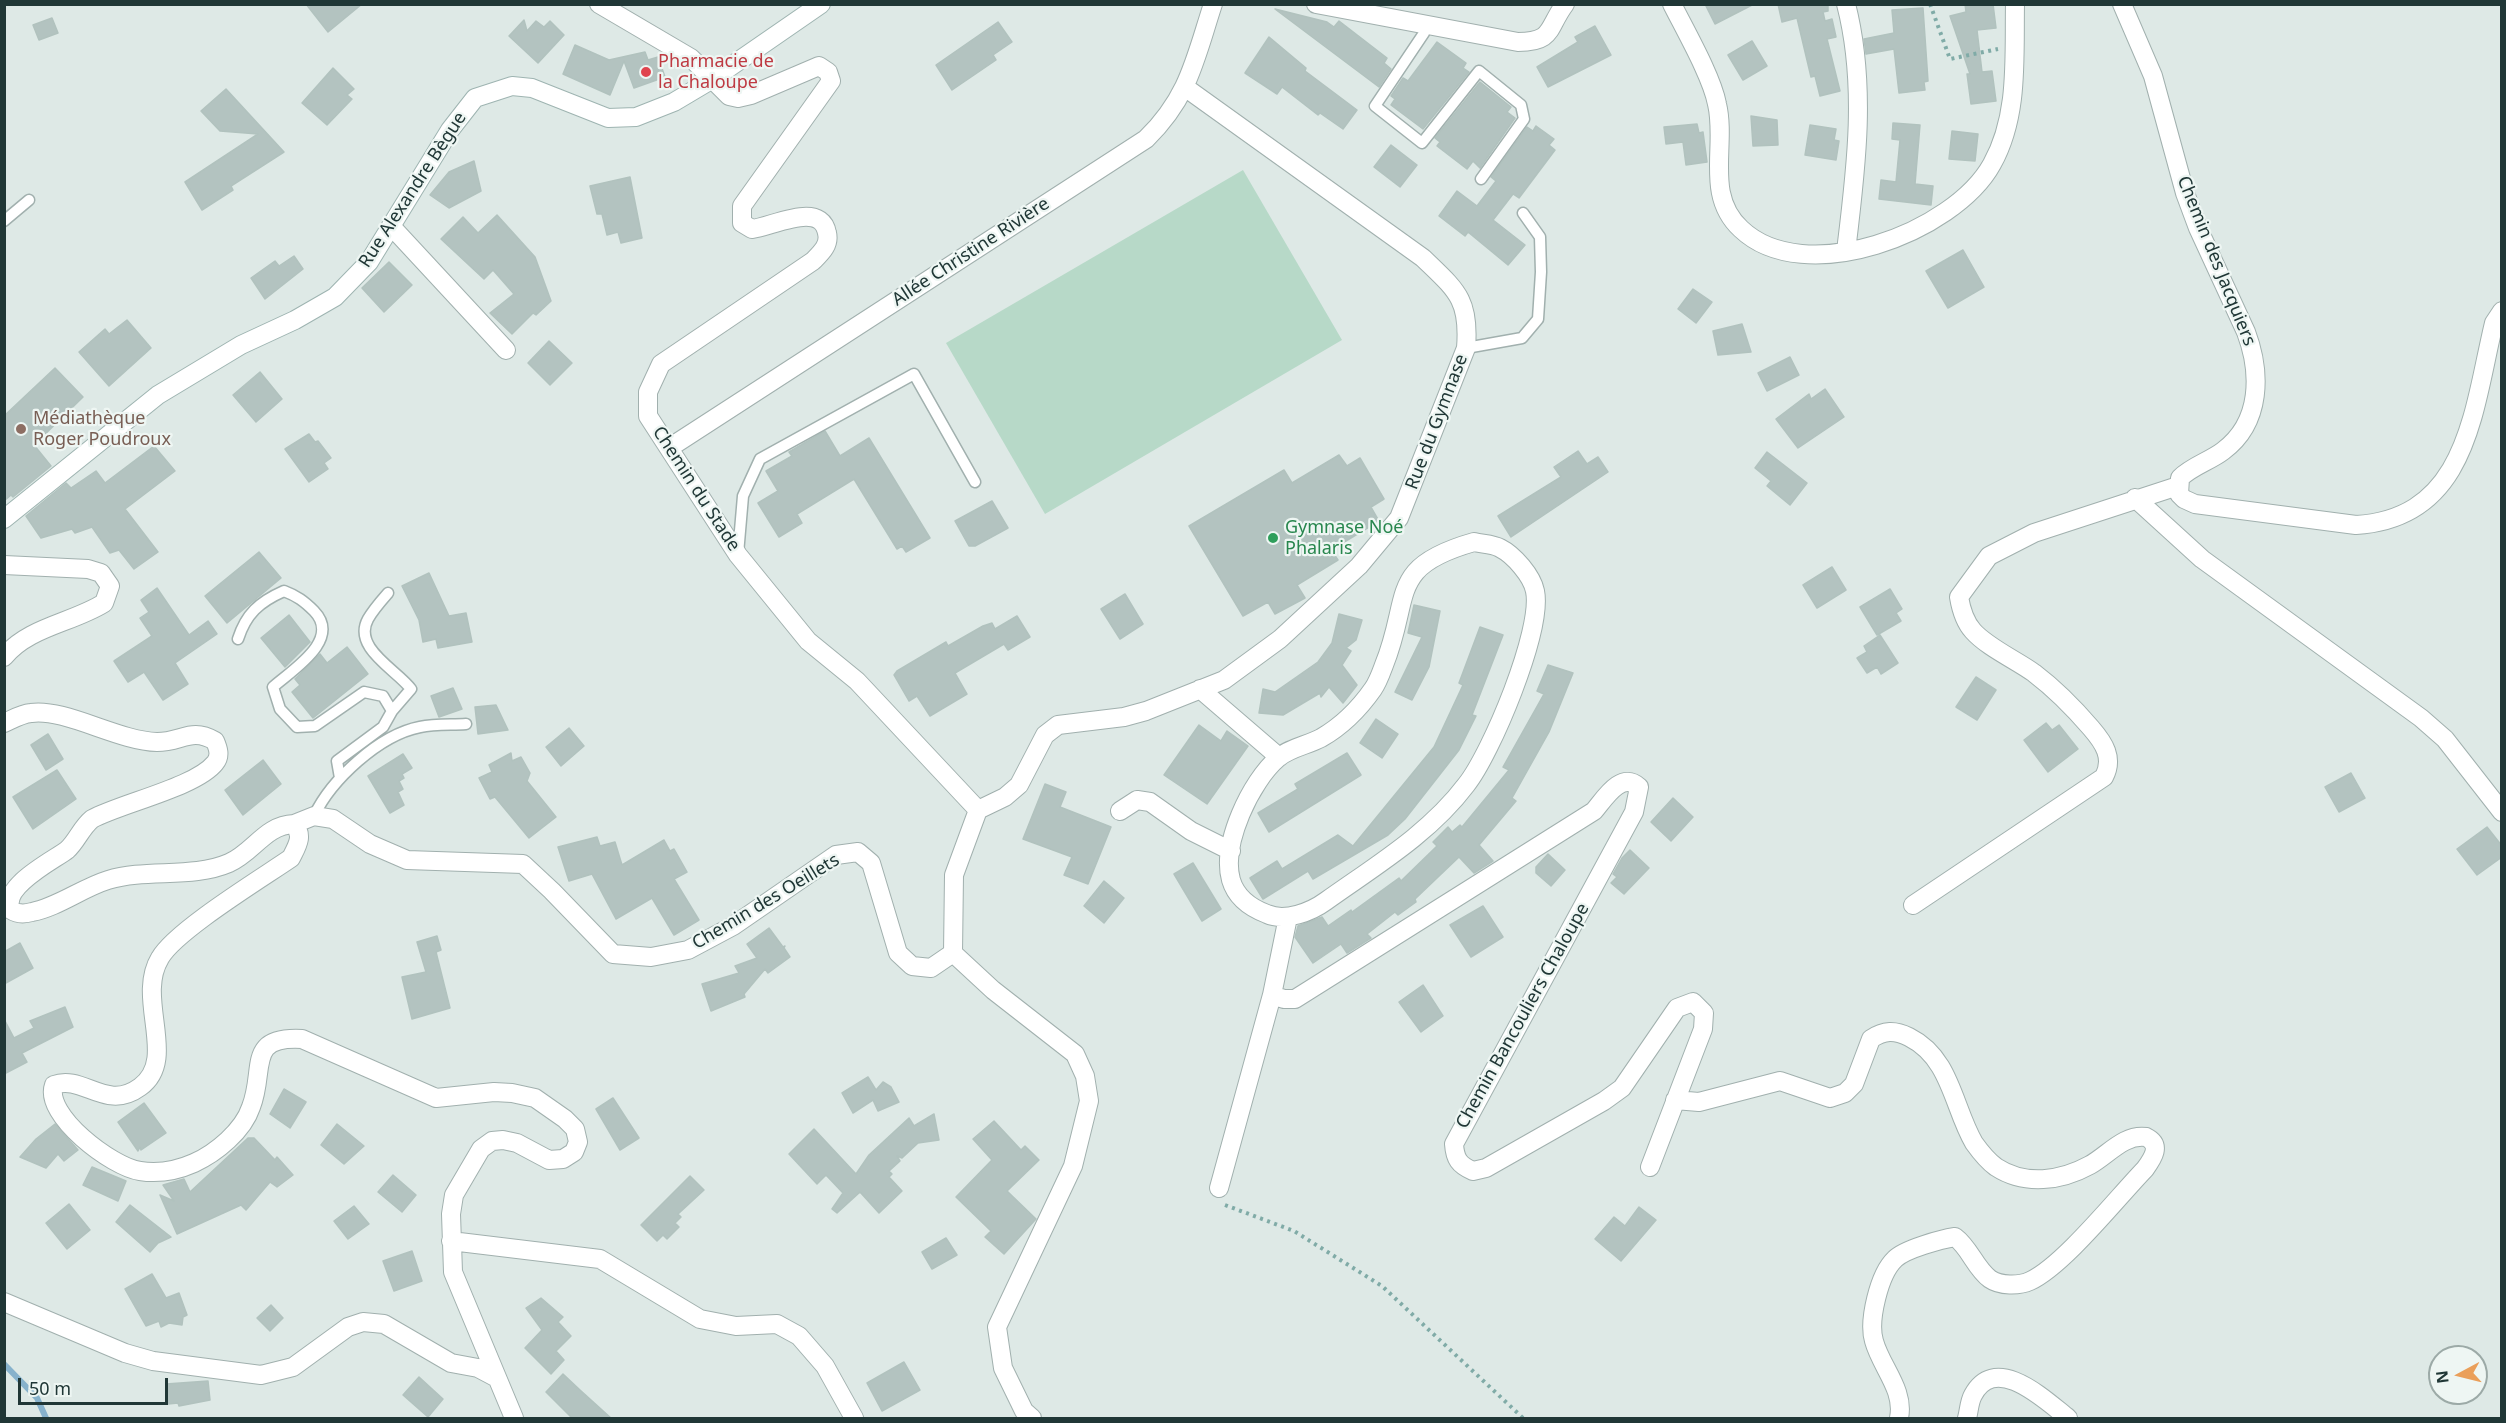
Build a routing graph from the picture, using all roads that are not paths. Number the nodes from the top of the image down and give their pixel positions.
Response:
1 (599, 4) edge
2 (821, 4) edge
3 (1212, 4) edge
4 (1316, 4) edge
5 (1565, 4) edge
6 (1672, 4) edge
7 (1846, 4) edge
8 (2015, 4) edge
9 (2122, 4) edge
10 (1426, 25) junction
11 (711, 80) junction
12 (1186, 88) junction
13 (1481, 179) dead end
14 (28, 200) dead end
15 (1523, 213) dead end
16 (4, 221) edge
17 (391, 226) junction
18 (1846, 251) junction
19 (2502, 311) edge
20 (1466, 348) junction
21 (506, 350) dead end
22 (669, 448) junction
23 (975, 482) dead end
24 (2178, 486) junction
25 (2135, 498) junction
26 (8, 515) edge
27 (738, 555) junction
28 (4, 565) edge
29 (388, 593) dead end
30 (238, 639) dead end
31 (4, 657) edge
32 (1200, 689) junction
33 (392, 711) junction
34 (4, 723) edge
35 (466, 724) dead end
36 (1279, 757) junction
37 (339, 778) junction
38 (978, 810) junction
39 (1120, 811) dead end
40 (2502, 812) edge
41 (314, 816) junction
42 (294, 824) junction
43 (1231, 850) junction
44 (1913, 905) dead end
45 (1288, 917) junction
46 (953, 953) junction
47 (1272, 995) junction
48 (1675, 1100) junction
49 (1650, 1167) dead end
50 (1219, 1188) road end
51 (451, 1240) junction
52 (4, 1302) edge
53 (495, 1377) junction
54 (514, 1419) edge
55 (854, 1419) edge
56 (1032, 1419) edge
57 (1899, 1419) edge
58 (1967, 1419) edge
59 (2068, 1419) edge

1 - 11 street
2 - 11 street, Rue Alexandre Bègue
3 - 12 street, Allée Christine Rivière
4 - 10 street
5 - 10 street
6 - 18 street
7 - 18 street
8 - 18 street
9 - 24 street, Chemin des Jacquiers
10 - 13 lane
11 - 17 street, Rue Alexandre Bègue
11 - 22 street, Chemin du Stade
12 - 20 street, Rue du Gymnase
12 - 22 street, Allée Christine Rivière
14 - 16 lane
15 - 20 lane
17 - 21 street
17 - 26 street, Rue Alexandre Bègue
19 - 24 street
20 - 32 street, Rue du Gymnase
22 - 27 street, Chemin du Stade
23 - 27 lane
24 - 25 street
25 - 40 street
25 - 44 street
27 - 38 street, Chemin du Stade
28 - 31 street
29 - 33 lane
30 - 33 lane
32 - 36 street
32 - 38 street
33 - 37 lane
34 - 42 street
35 - 37 lane
36 - 43 street
36 - 45 street
37 - 41 lane
38 - 46 street
39 - 43 street
41 - 42 street
41 - 46 street, Chemin des Oeillets
42 - 51 street
43 - 45 street
45 - 47 street
46 - 56 street
47 - 48 street, Chemin Bancouliers Chaloupe
47 - 50 street
48 - 49 street
48 - 57 street
51 - 53 street
51 - 55 street
52 - 53 street
53 - 54 street
58 - 59 street

